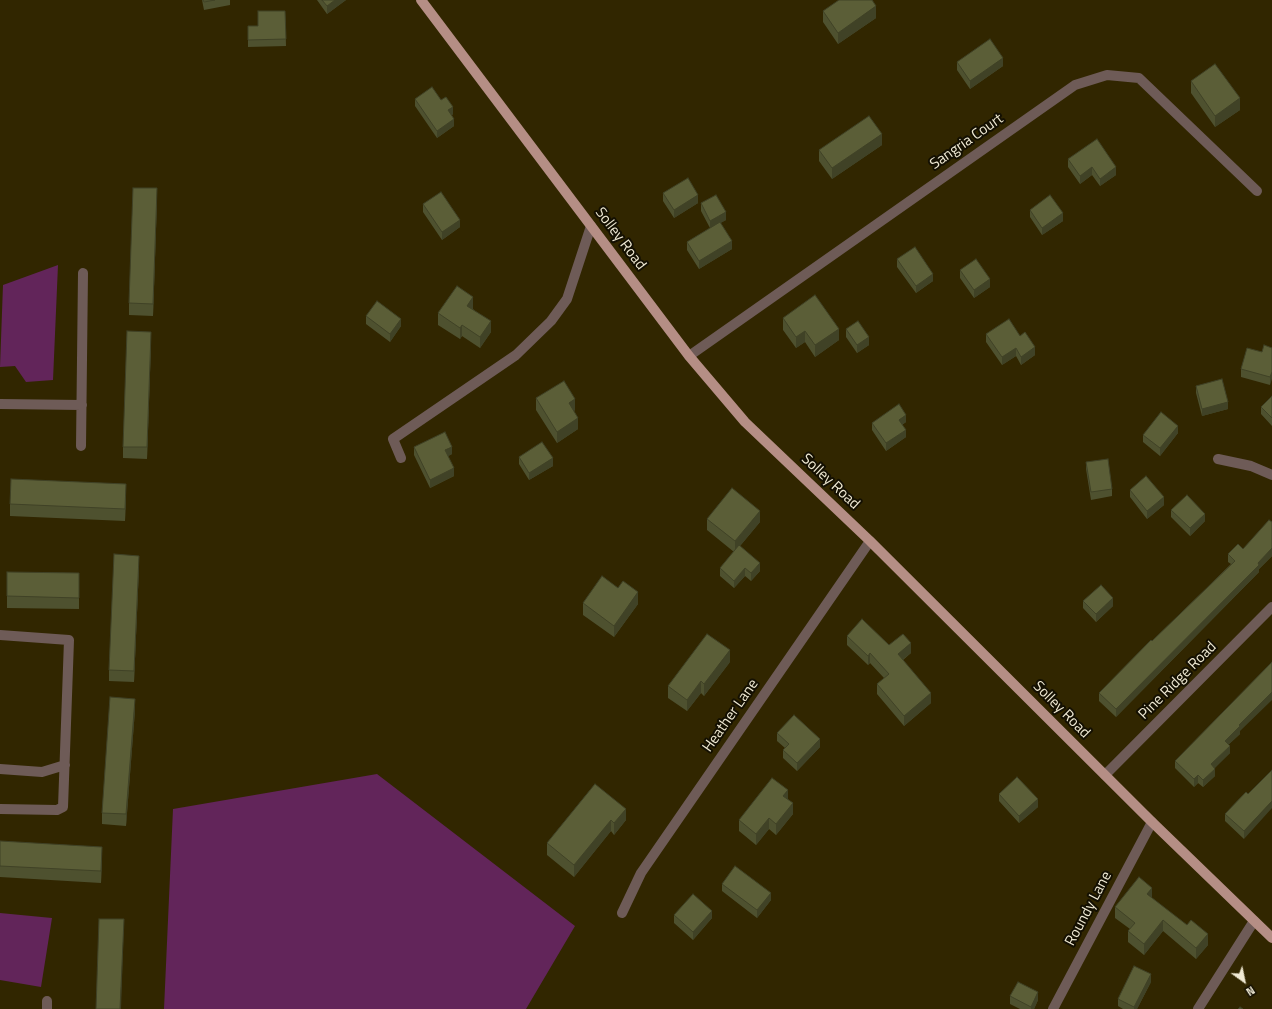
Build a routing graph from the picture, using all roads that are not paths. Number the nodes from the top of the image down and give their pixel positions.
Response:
1 (421, 0) edge
2 (1257, 191) dead end
3 (591, 226) junction
4 (83, 273) dead end
5 (689, 356) junction
6 (0, 404) edge
7 (82, 405) junction
8 (81, 446) dead end
9 (401, 458) dead end
10 (1218, 459) dead end
11 (1272, 475) edge
12 (870, 541) junction
13 (1272, 607) edge
14 (0, 634) edge
15 (65, 765) junction
16 (0, 769) edge
17 (1105, 776) junction
18 (0, 809) edge
19 (1152, 822) junction
20 (622, 913) dead end
21 (1254, 921) junction
22 (1272, 938) edge
23 (1053, 1009) edge
24 (1198, 1009) edge

1 - 3 main road, Solley Road
2 - 5 street, Sangria Court
3 - 5 main road, Solley Road
3 - 9 street
4 - 7 street
5 - 12 main road, Solley Road
6 - 7 street
7 - 8 street
10 - 11 street
12 - 17 main road, Solley Road
12 - 20 street, Heather Lane
13 - 17 street, Pine Ridge Road
14 - 15 street
15 - 16 street
15 - 18 street
17 - 19 main road, Solley Road
19 - 21 main road, Solley Road
19 - 23 street, Roundy Lane
21 - 22 main road, Solley Road
21 - 24 street

